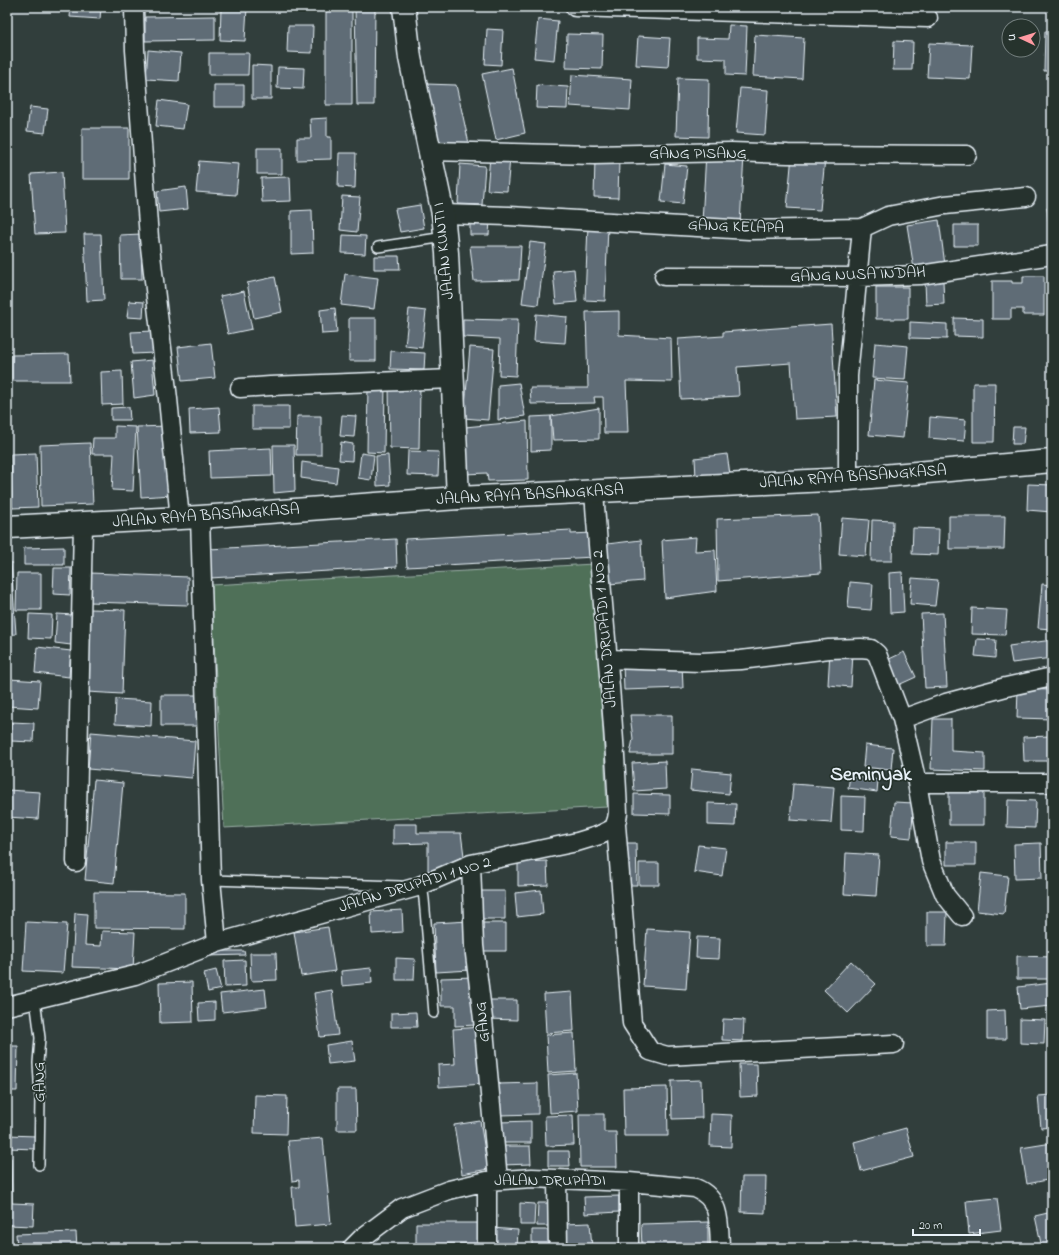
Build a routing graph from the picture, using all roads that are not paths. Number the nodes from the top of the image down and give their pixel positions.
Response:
1 (134, 7) edge
2 (404, 7) edge
3 (575, 7) edge
4 (928, 18) dead end
5 (429, 151) junction
6 (967, 155) dead end
7 (1026, 197) dead end
8 (442, 214) junction
9 (862, 228) junction
10 (445, 237) junction
11 (378, 248) dead end
12 (1052, 255) edge
13 (664, 276) dead end
14 (858, 277) junction
15 (453, 378) junction
16 (240, 388) dead end
17 (1052, 462) edge
18 (848, 479) junction
19 (594, 491) junction
20 (458, 498) junction
21 (190, 518) junction
22 (83, 524) junction
23 (7, 527) edge
24 (608, 659) junction
25 (1052, 677) edge
26 (902, 719) junction
27 (917, 783) junction
28 (1047, 784) dead end
29 (616, 825) junction
30 (76, 862) dead end
31 (471, 864) junction
32 (211, 880) junction
33 (420, 886) junction
34 (962, 916) dead end
35 (217, 943) junction
36 (36, 999) junction
37 (7, 1006) edge
38 (434, 1013) dead end
39 (894, 1044) dead end
40 (40, 1165) dead end
41 (557, 1180) junction
42 (492, 1181) junction
43 (629, 1182) junction
44 (352, 1248) edge
45 (488, 1248) edge
46 (558, 1248) edge
47 (629, 1248) edge
48 (720, 1248) edge

1 - 21 street
2 - 5 main road, JALAN KUNTI I
3 - 4 street
5 - 6 street, GANG PISANG
5 - 8 main road, JALAN KUNTI I
7 - 9 street, GANG KELAPA
8 - 9 street, GANG KELAPA
8 - 10 main road, JALAN KUNTI I
9 - 14 street
10 - 11 lane
10 - 15 main road, JALAN KUNTI I
12 - 14 street, GANG NUSA INDAH
13 - 14 street, GANG NUSA INDAH
14 - 18 street
15 - 16 street
15 - 20 main road, JALAN KUNTI I
17 - 18 main road, JALAN RAYA BASANGKASA
18 - 19 main road, JALAN RAYA BASANGKASA
19 - 20 main road, JALAN RAYA BASANGKASA
19 - 24 street, JALAN DRUPADI 1 NO 2
20 - 21 main road, JALAN RAYA BASANGKASA
21 - 22 main road, JALAN RAYA BASANGKASA
21 - 32 street
22 - 23 main road, JALAN RAYA BASANGKASA
22 - 30 street
24 - 26 street
24 - 29 street, JALAN DRUPADI 1 NO 2
25 - 26 street
26 - 27 street
27 - 28 street
27 - 34 street
29 - 31 street, JALAN DRUPADI 1 NO 2
29 - 39 street
31 - 33 street, JALAN DRUPADI 1 NO 2
31 - 42 street, GANG
32 - 33 lane
32 - 35 street
33 - 35 street, JALAN DRUPADI 1 NO 2
33 - 38 lane
35 - 36 street, JALAN DRUPADI 1 NO 2
36 - 37 street, JALAN DRUPADI 1 NO 2
36 - 40 lane, GANG
41 - 42 street, JALAN DRUPADI
41 - 43 street, JALAN DRUPADI
41 - 46 street
42 - 44 street, JALAN DRUPADI
42 - 45 street, GANG
43 - 47 street
43 - 48 street, JALAN DRUPADI

